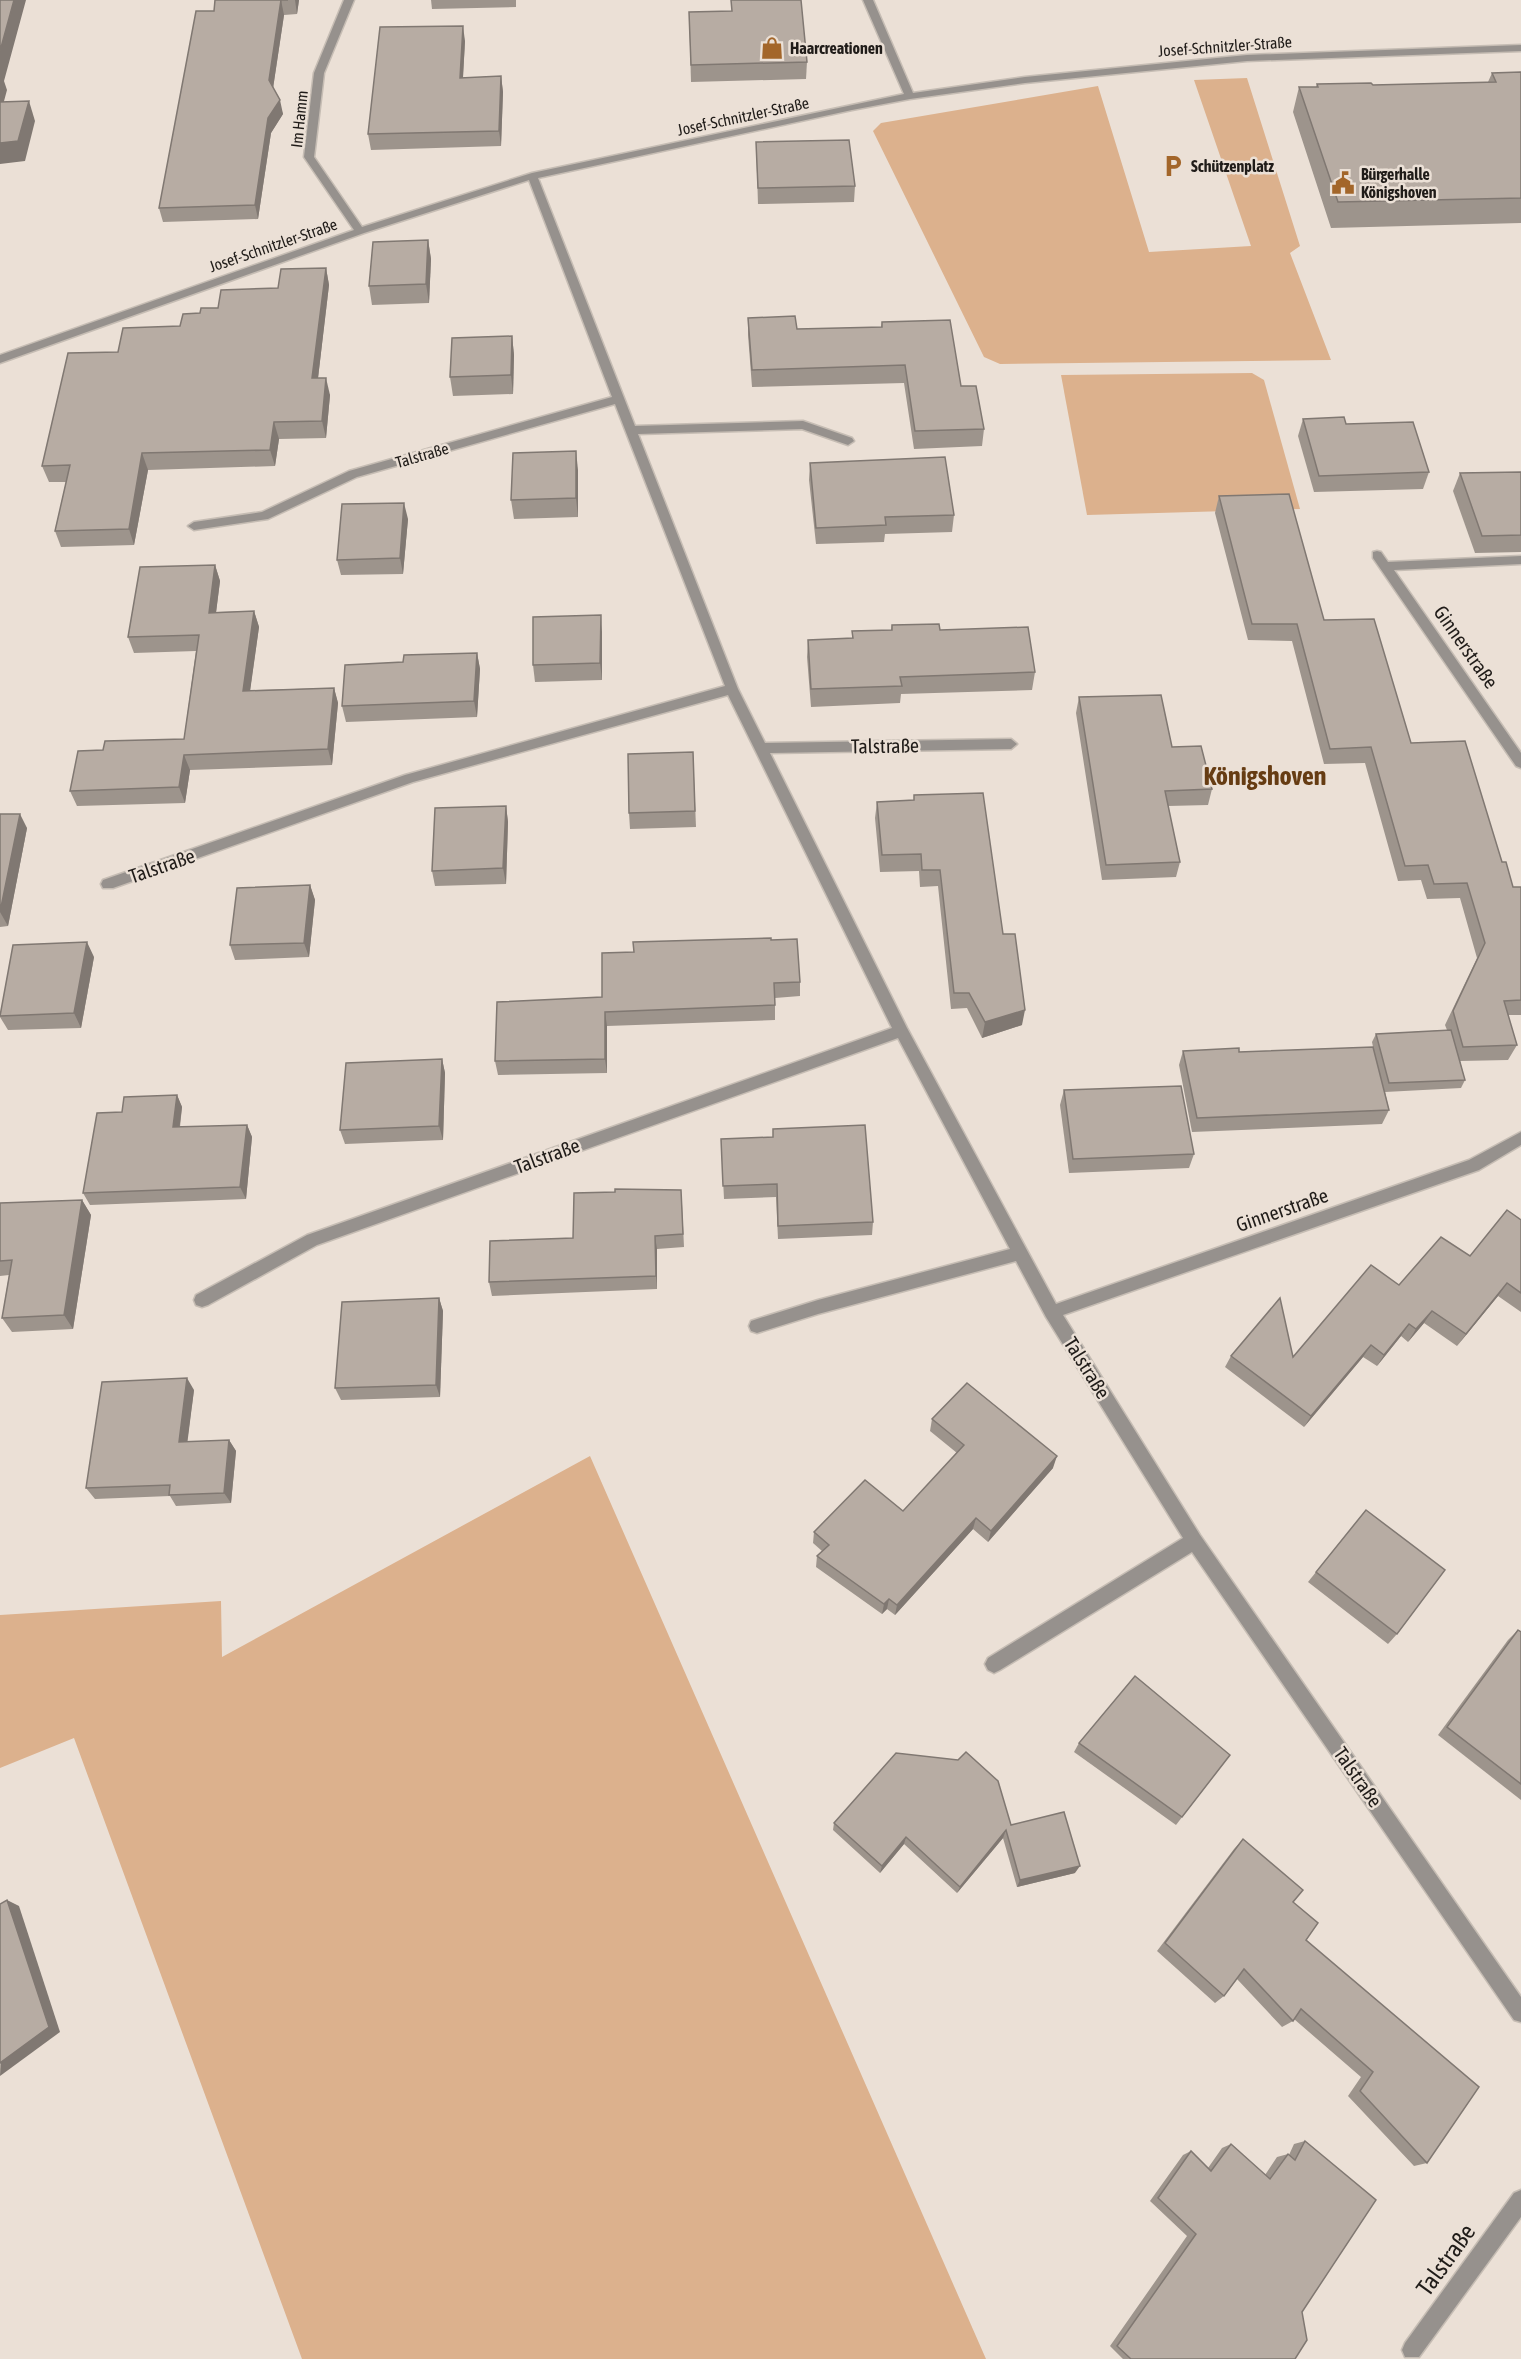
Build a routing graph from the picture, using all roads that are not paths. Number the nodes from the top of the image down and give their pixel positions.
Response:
1 (349, 0) edge
2 (868, 0) edge
3 (1521, 48) edge
4 (910, 96) junction
5 (532, 176) junction
6 (360, 231) junction
7 (0, 359) edge
8 (618, 399) junction
9 (632, 430) junction
10 (848, 441) dead end
11 (194, 526) dead end
12 (1377, 555) dead end
13 (1521, 560) edge
14 (1385, 566) junction
15 (732, 689) junction
16 (1011, 744) dead end
17 (759, 748) junction
18 (1521, 763) edge
19 (108, 884) dead end
20 (901, 1030) junction
21 (1521, 1138) edge
22 (1020, 1253) junction
23 (202, 1300) dead end
24 (1052, 1312) junction
25 (757, 1326) dead end
26 (1194, 1541) junction
27 (994, 1665) dead end
28 (1521, 2013) edge
29 (1521, 2200) edge
30 (1412, 2350) dead end

1 - 6 street, Im Hamm
2 - 4 street
3 - 4 street, Josef-Schnitzler-Straße
4 - 5 street, Josef-Schnitzler-Straße
5 - 6 street, Josef-Schnitzler-Straße
5 - 8 street, Talstraße
6 - 7 street, Josef-Schnitzler-Straße
8 - 9 street, Talstraße
8 - 11 street, Talstraße
9 - 10 street
9 - 15 street, Talstraße
12 - 14 street, Ginnerstraße
13 - 14 street
14 - 18 street, Ginnerstraße
15 - 17 street, Talstraße
15 - 19 street, Talstraße
16 - 17 street, Talstraße
17 - 20 street, Talstraße
20 - 22 street, Talstraße
20 - 23 street, Talstraße
21 - 24 street, Ginnerstraße
22 - 24 street, Talstraße
22 - 25 street
24 - 26 street, Talstraße
26 - 27 street
26 - 28 street, Talstraße
29 - 30 street, Talstraße

